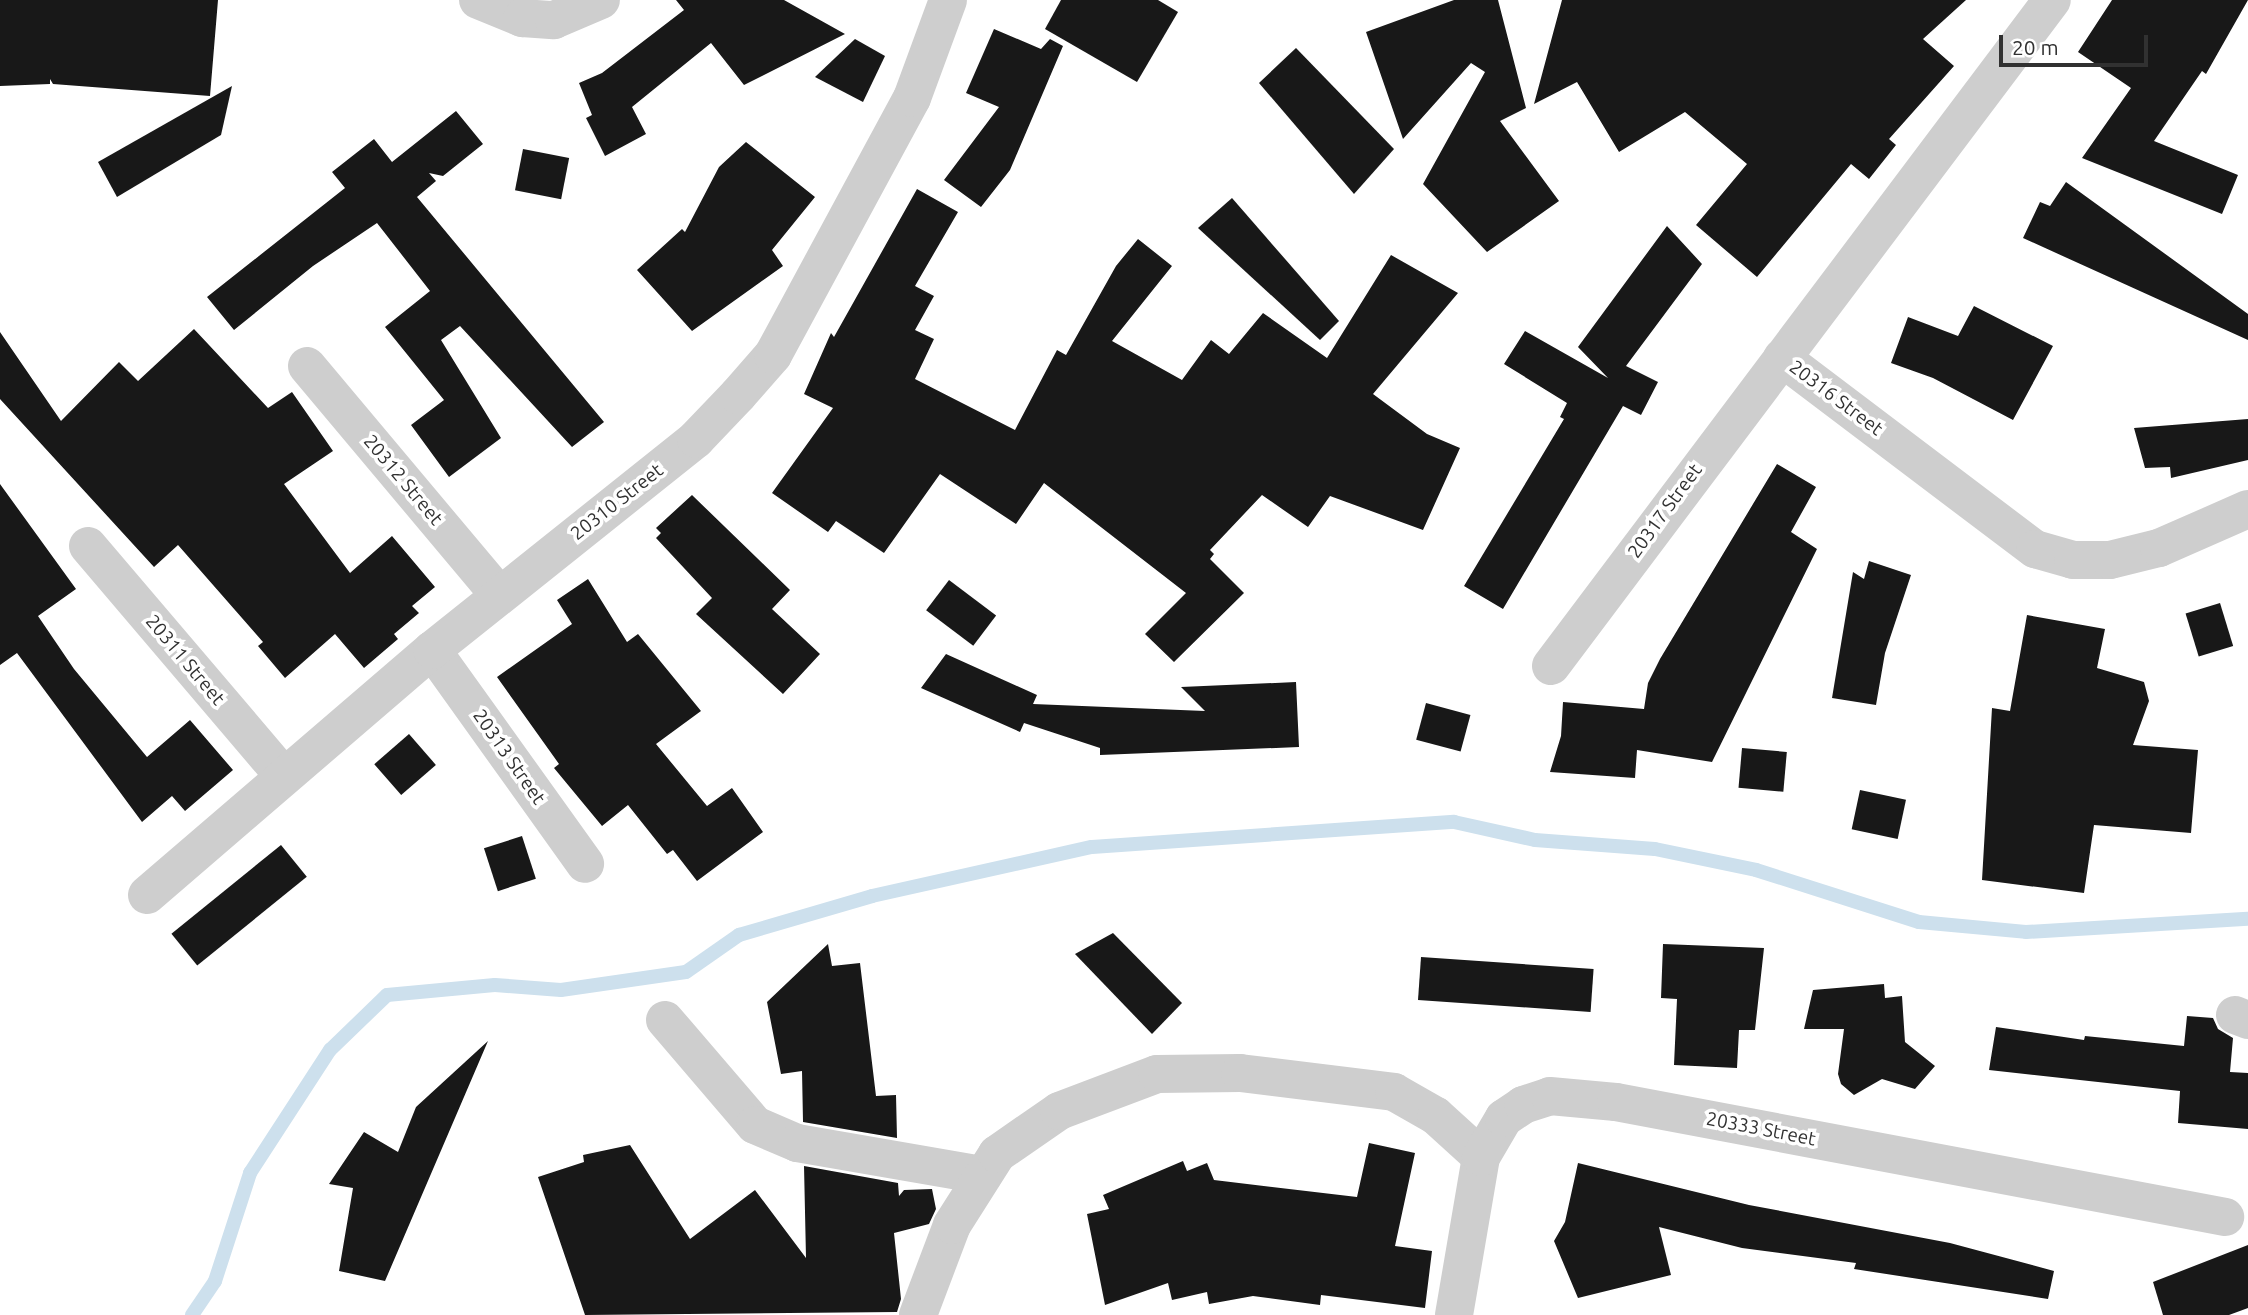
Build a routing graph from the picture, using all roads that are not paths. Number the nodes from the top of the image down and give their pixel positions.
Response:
1 (478, 0) edge
2 (601, 0) edge
3 (948, 0) edge
4 (2052, 0) edge
5 (1782, 358) junction
6 (307, 366) dead end
7 (2248, 509) edge
8 (88, 546) dead end
9 (499, 594) junction
10 (432, 650) junction
11 (1551, 666) dead end
12 (283, 775) junction
13 (585, 864) dead end
14 (147, 895) dead end
15 (665, 1020) dead end
16 (1481, 1157) junction
17 (983, 1175) junction
18 (2225, 1217) dead end
19 (918, 1315) edge
20 (1454, 1315) edge

1 - 2 street
3 - 9 street, 20310 Street
4 - 5 street, 20316 Street
5 - 7 street, 20316 Street
5 - 11 street, 20317 Street
6 - 9 street, 20312 Street
8 - 12 street, 20311 Street
9 - 10 street, 20310 Street
10 - 12 street, 20310 Street
10 - 13 street, 20313 Street
12 - 14 street, 20310 Street
15 - 17 street
16 - 17 street
16 - 18 street, 20333 Street
16 - 20 street, 20333 Street
17 - 19 street

